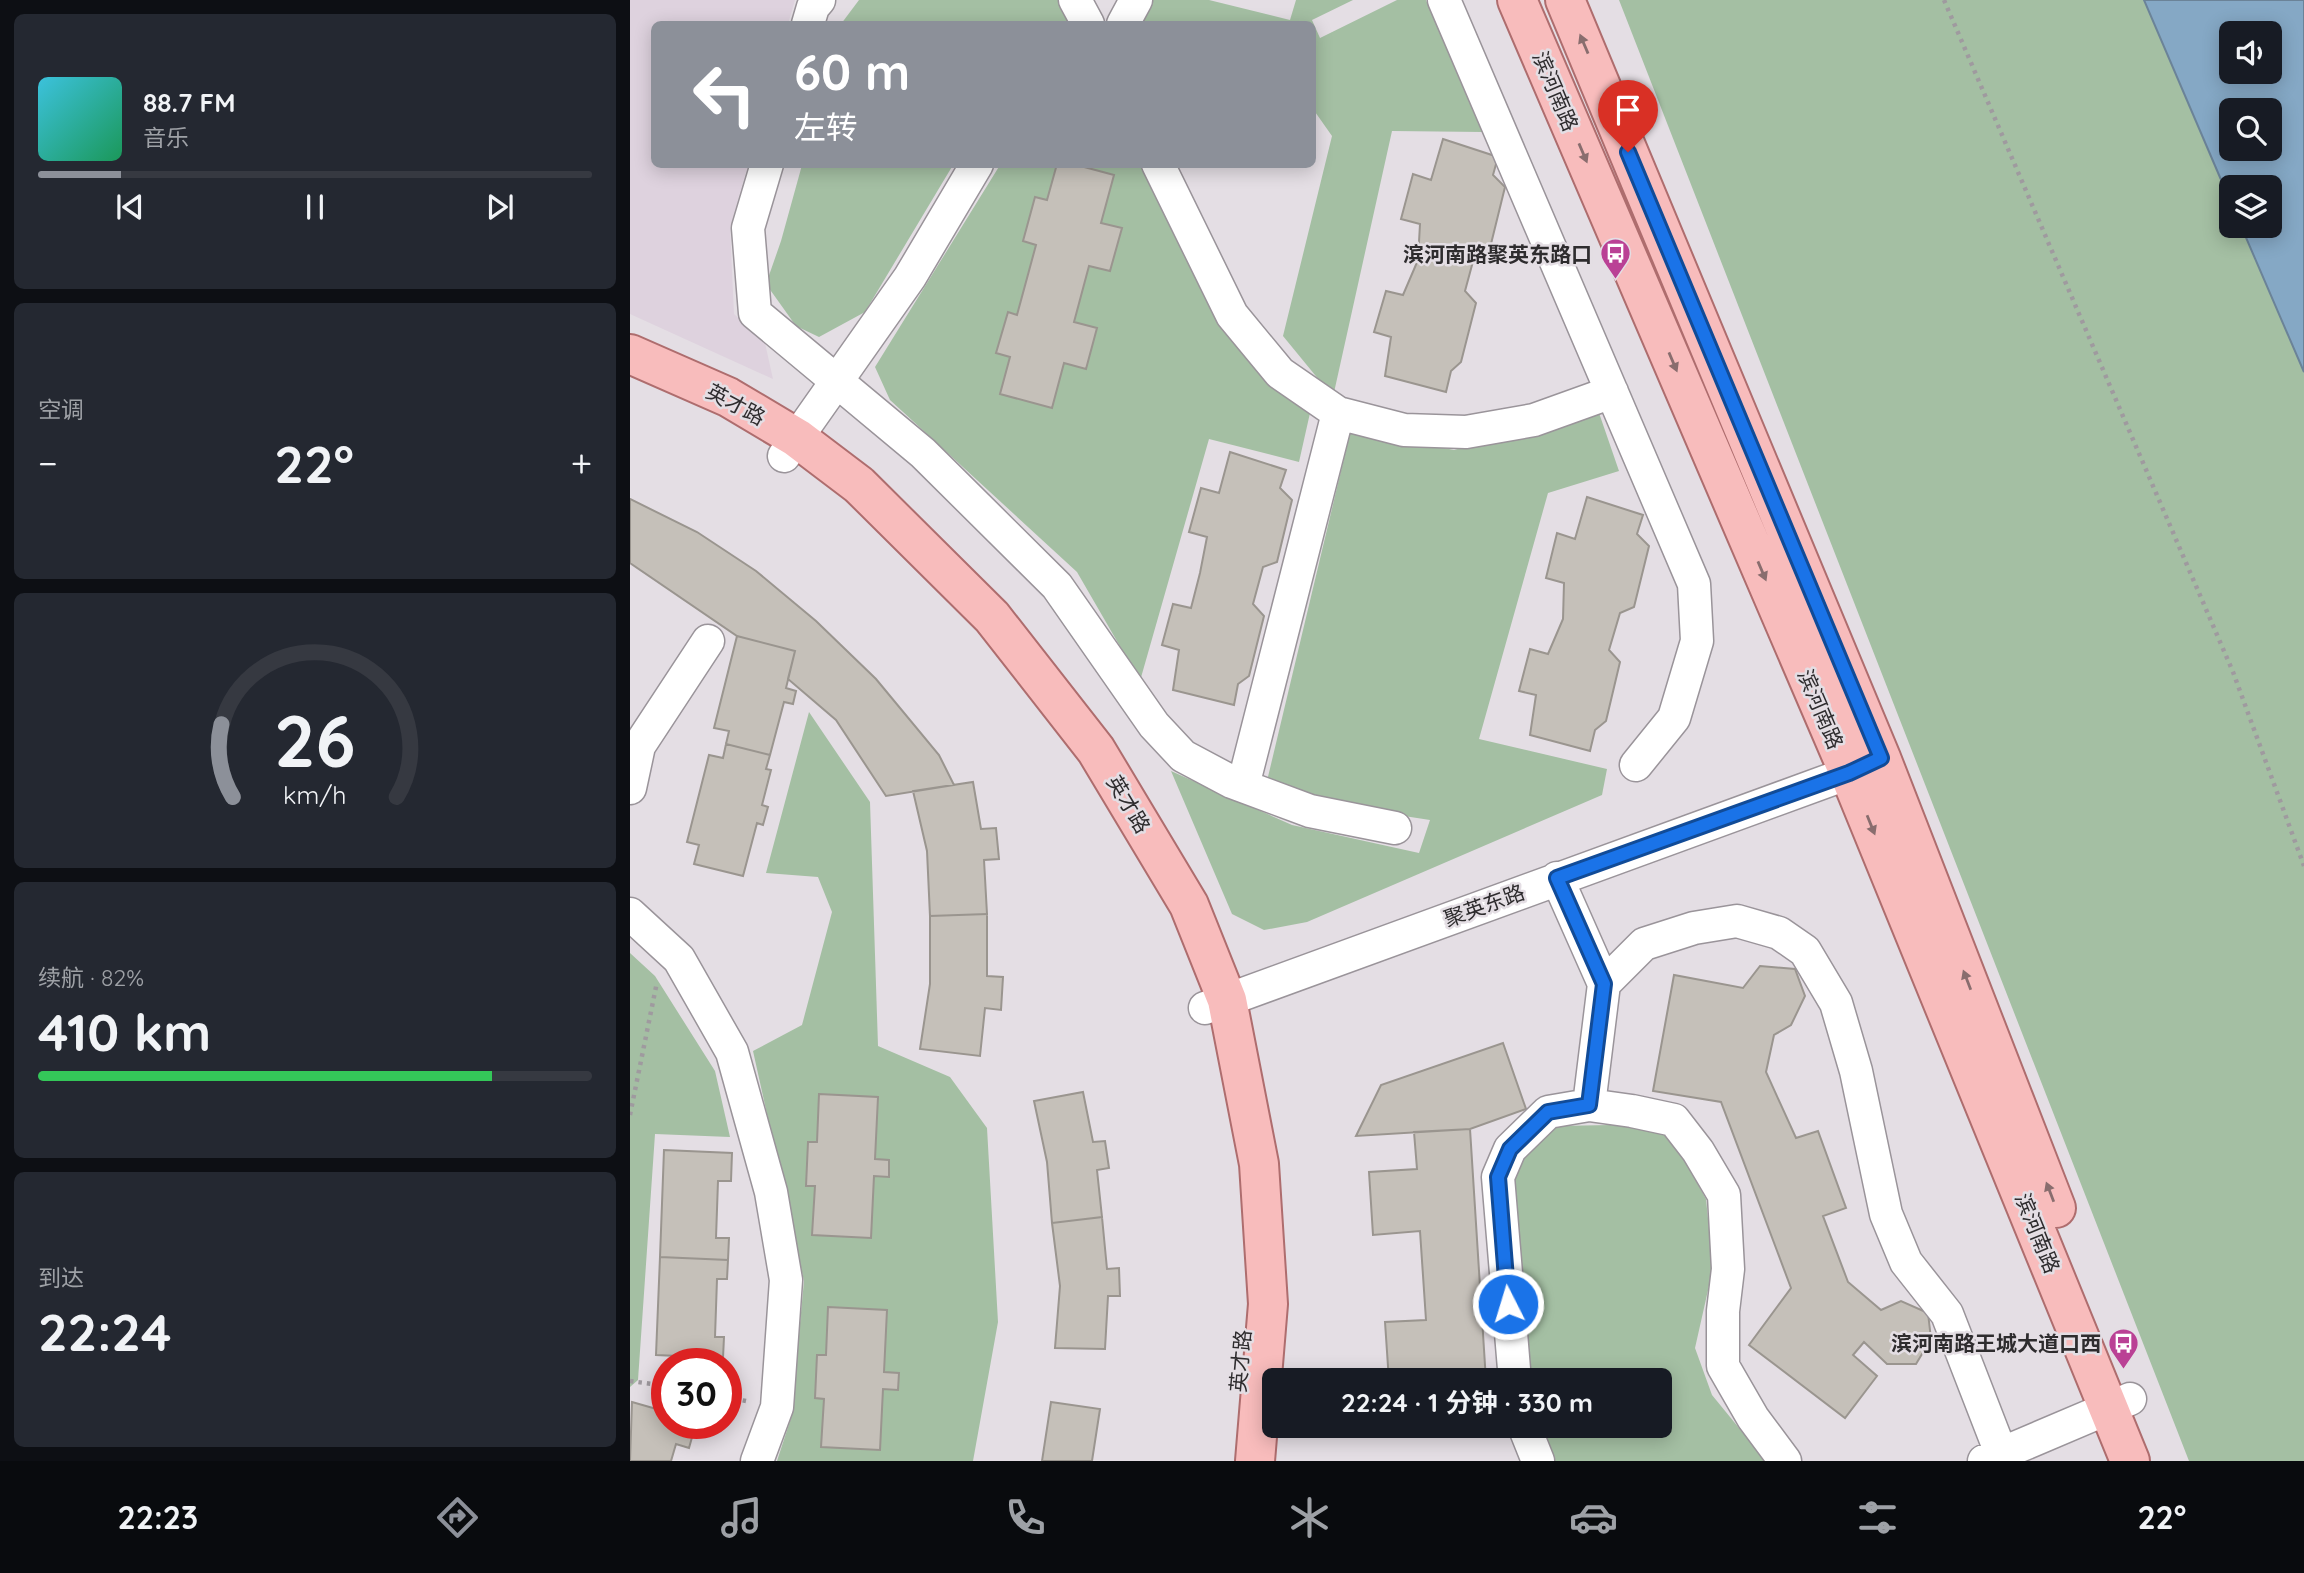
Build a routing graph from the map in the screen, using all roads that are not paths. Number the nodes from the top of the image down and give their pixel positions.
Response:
1 (819, 0) edge
2 (1075, 0) edge
3 (1136, 0) edge
4 (1444, 0) edge
5 (1517, 0) edge
6 (1565, 0) edge
7 (809, 21) edge
8 (1086, 21) edge
9 (1125, 21) edge
10 (766, 168) edge
11 (975, 168) edge
12 (1160, 168) edge
13 (630, 354) edge
14 (630, 378) edge
15 (836, 381) junction
16 (1612, 392) junction
17 (1338, 413) junction
18 (790, 447) junction
19 (708, 642) dead end
20 (1636, 765) dead end
21 (1865, 765) junction
22 (1243, 786) junction
23 (630, 789) edge
24 (1395, 828) dead end
25 (1557, 878) junction
26 (630, 914) edge
27 (1604, 984) junction
28 (1216, 1004) junction
29 (1589, 1105) junction
30 (1514, 1368) edge
31 (2120, 1404) junction
32 (1529, 1438) edge
33 (1997, 1459) edge
34 (757, 1461) edge
35 (1231, 1461) edge
36 (1255, 1461) edge
37 (1538, 1461) edge
38 (1785, 1461) edge
39 (2130, 1461) edge
40 (2155, 1461) edge

1 - 7 street
2 - 8 street
3 - 9 street
4 - 16 street
5 -> 21 main road, 滨河南路
21 -> 6 main road, 滨河南路
10 - 15 street
11 - 15 street
12 - 17 street
13 - 18 main road, 英才路
14 - 18 main road, 英才路
15 - 18 street
15 - 22 street
16 - 17 street
16 - 20 street
17 - 22 street
18 - 28 main road, 英才路
19 - 23 street
21 - 25 street, 聚英东路
21 - 31 main road, 滨河南路
22 - 24 street
25 - 27 street
25 - 28 street, 聚英东路
26 - 34 street
27 - 29 street
27 - 33 street
28 - 35 main road, 英才路
28 - 36 main road, 英才路
29 - 30 street
29 - 38 street
31 - 33 street
31 - 39 main road, 滨河南路
31 - 40 main road, 滨河南路
32 - 37 street

